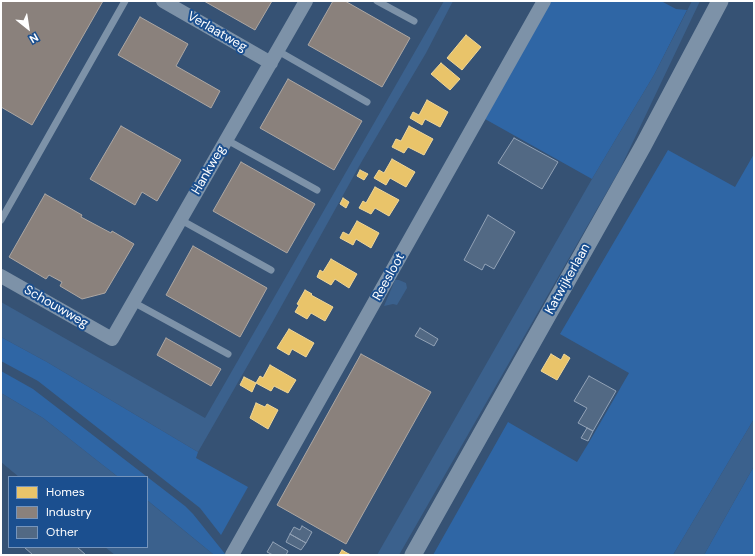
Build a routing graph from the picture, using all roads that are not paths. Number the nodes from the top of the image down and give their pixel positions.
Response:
1 (125, 1) edge
2 (162, 1) edge
3 (306, 1) edge
4 (377, 1) edge
5 (720, 1) edge
6 (537, 3) edge
7 (414, 22) dead end
8 (275, 57) junction
9 (367, 102) dead end
10 (227, 140) junction
11 (316, 190) dead end
12 (1, 220) edge
13 (181, 220) junction
14 (271, 270) dead end
15 (1, 276) edge
16 (133, 302) junction
17 (112, 339) joint
18 (228, 354) dead end
19 (234, 554) edge
20 (413, 555) edge

1 - 12 lane
2 - 8 street, Verlaatweg
3 - 8 street, Hankweg
4 - 7 lane
5 - 20 street, Katwijkerlaan
6 - 19 street, Reesloot
8 - 9 lane
8 - 10 street, Hankweg
10 - 11 lane
10 - 13 street, Hankweg
13 - 14 lane
13 - 16 street, Hankweg
15 - 17 street, Schouwweg
16 - 17 street, Hankweg
16 - 18 lane

